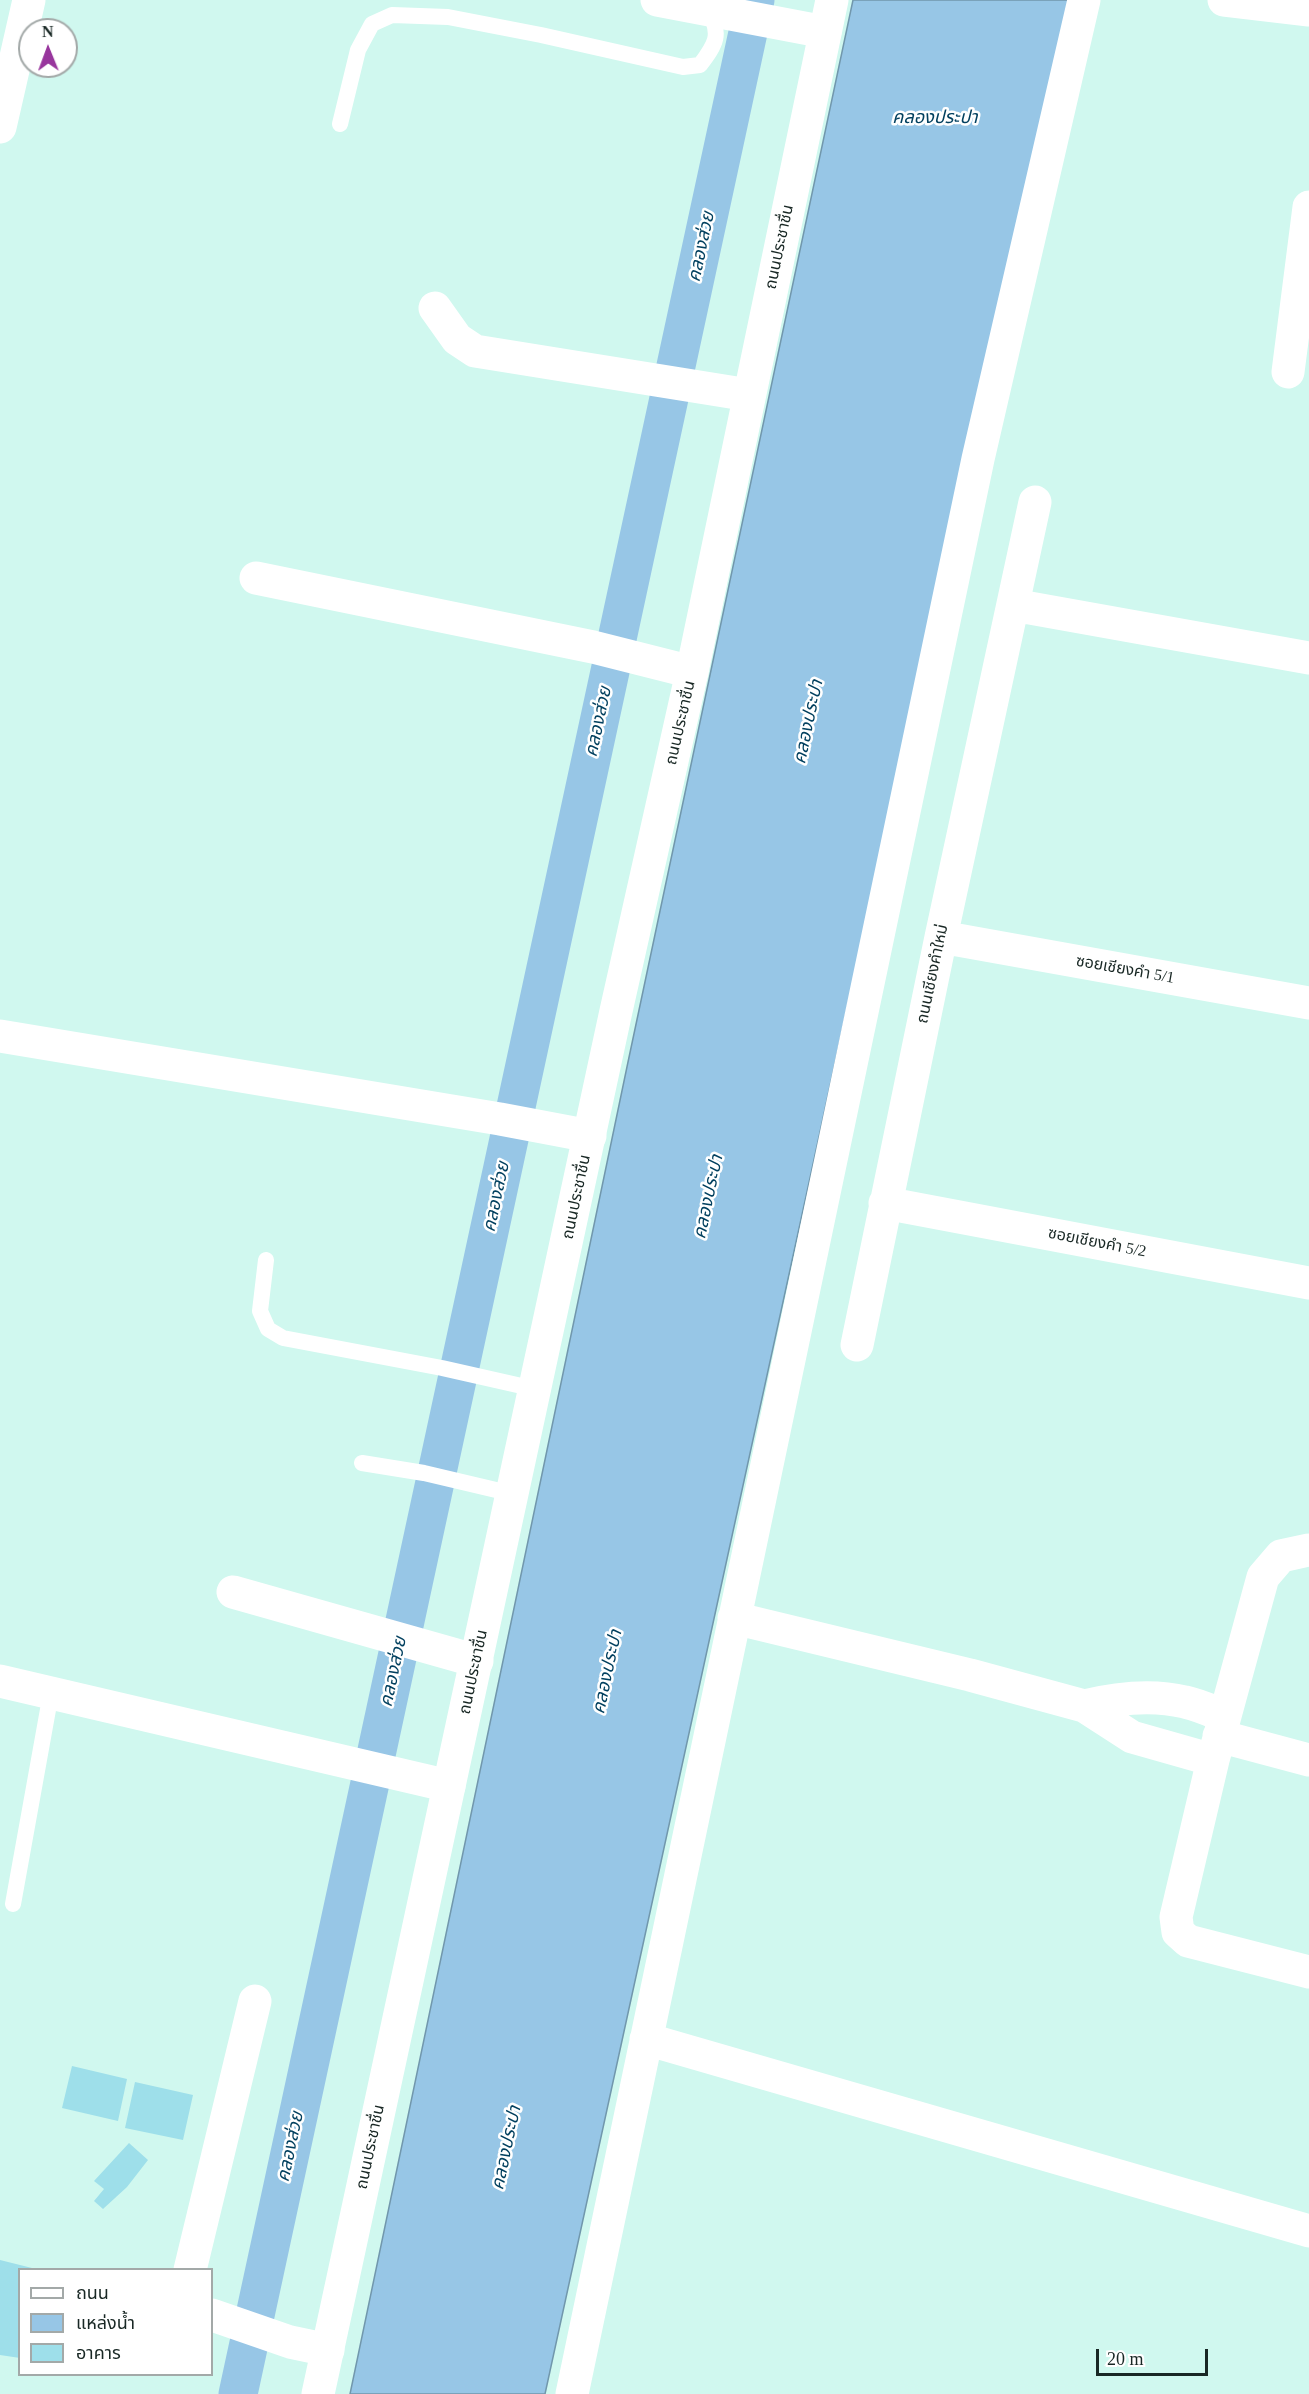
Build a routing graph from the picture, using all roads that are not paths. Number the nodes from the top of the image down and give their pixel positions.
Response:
1 (29, 0) edge
2 (657, 0) edge
3 (832, 0) edge
4 (1084, 0) edge
5 (1224, 0) edge
6 (1309, 10) edge
7 (713, 11) junction
8 (825, 32) junction
9 (0, 123) edge
10 (340, 124) dead end
11 (1309, 207) edge
12 (435, 308) dead end
13 (1288, 372) dead end
14 (749, 395) junction
15 (1035, 502) dead end
16 (256, 578) dead end
17 (1013, 605) junction
18 (1309, 658) edge
19 (692, 672) junction
20 (941, 936) junction
21 (1309, 1003) edge
22 (0, 1036) edge
23 (590, 1136) junction
24 (885, 1203) junction
25 (266, 1260) dead end
26 (1309, 1283) edge
27 (857, 1345) dead end
28 (535, 1389) junction
29 (362, 1463) dead end
30 (513, 1494) junction
31 (1309, 1550) edge
32 (233, 1592) dead end
33 (734, 1618) junction
34 (477, 1661) junction
35 (0, 1681) edge
36 (51, 1693) junction
37 (1084, 1706) junction
38 (1219, 1738) junction
39 (1309, 1760) edge
40 (450, 1786) junction
41 (14, 1904) dead end
42 (1309, 1972) edge
43 (255, 2001) dead end
44 (646, 2039) junction
45 (1309, 2231) edge
46 (190, 2268) edge
47 (216, 2316) edge
48 (328, 2350) junction
49 (318, 2394) edge
50 (572, 2394) edge

1 - 9 street
2 - 7 street
3 - 8 street, ถนนประชาชื่น
4 - 33 street
5 - 6 street
7 - 8 street
7 - 10 lane
8 - 14 street, ถนนประชาชื่น
11 - 13 street
12 - 14 street
14 - 19 street, ถนนประชาชื่น
15 - 17 street, ถนนเชียงคำใหม่
16 - 19 street
17 - 18 street
17 - 20 street, ถนนเชียงคำใหม่
19 - 23 street, ถนนประชาชื่น
20 - 21 street, ซอยเชียงคำ 5/1
20 - 24 street, ถนนเชียงคำใหม่
22 - 23 street
23 - 28 street, ถนนประชาชื่น
24 - 26 street, ซอยเชียงคำ 5/2
24 - 27 street, ถนนเชียงคำใหม่
25 - 28 lane
28 - 30 street, ถนนประชาชื่น
29 - 30 lane
30 - 34 street, ถนนประชาชื่น
31 - 38 street
32 - 34 street
33 - 37 street
33 - 44 street
34 - 40 street, ถนนประชาชื่น
35 - 36 street
36 - 40 street
36 - 41 lane
37 - 38 street
37 - 38 street
38 - 39 street
38 - 42 street
40 - 48 street, ถนนประชาชื่น
43 - 46 street
44 - 45 street
44 - 50 street
47 - 48 street
48 - 49 street, ถนนประชาชื่น

